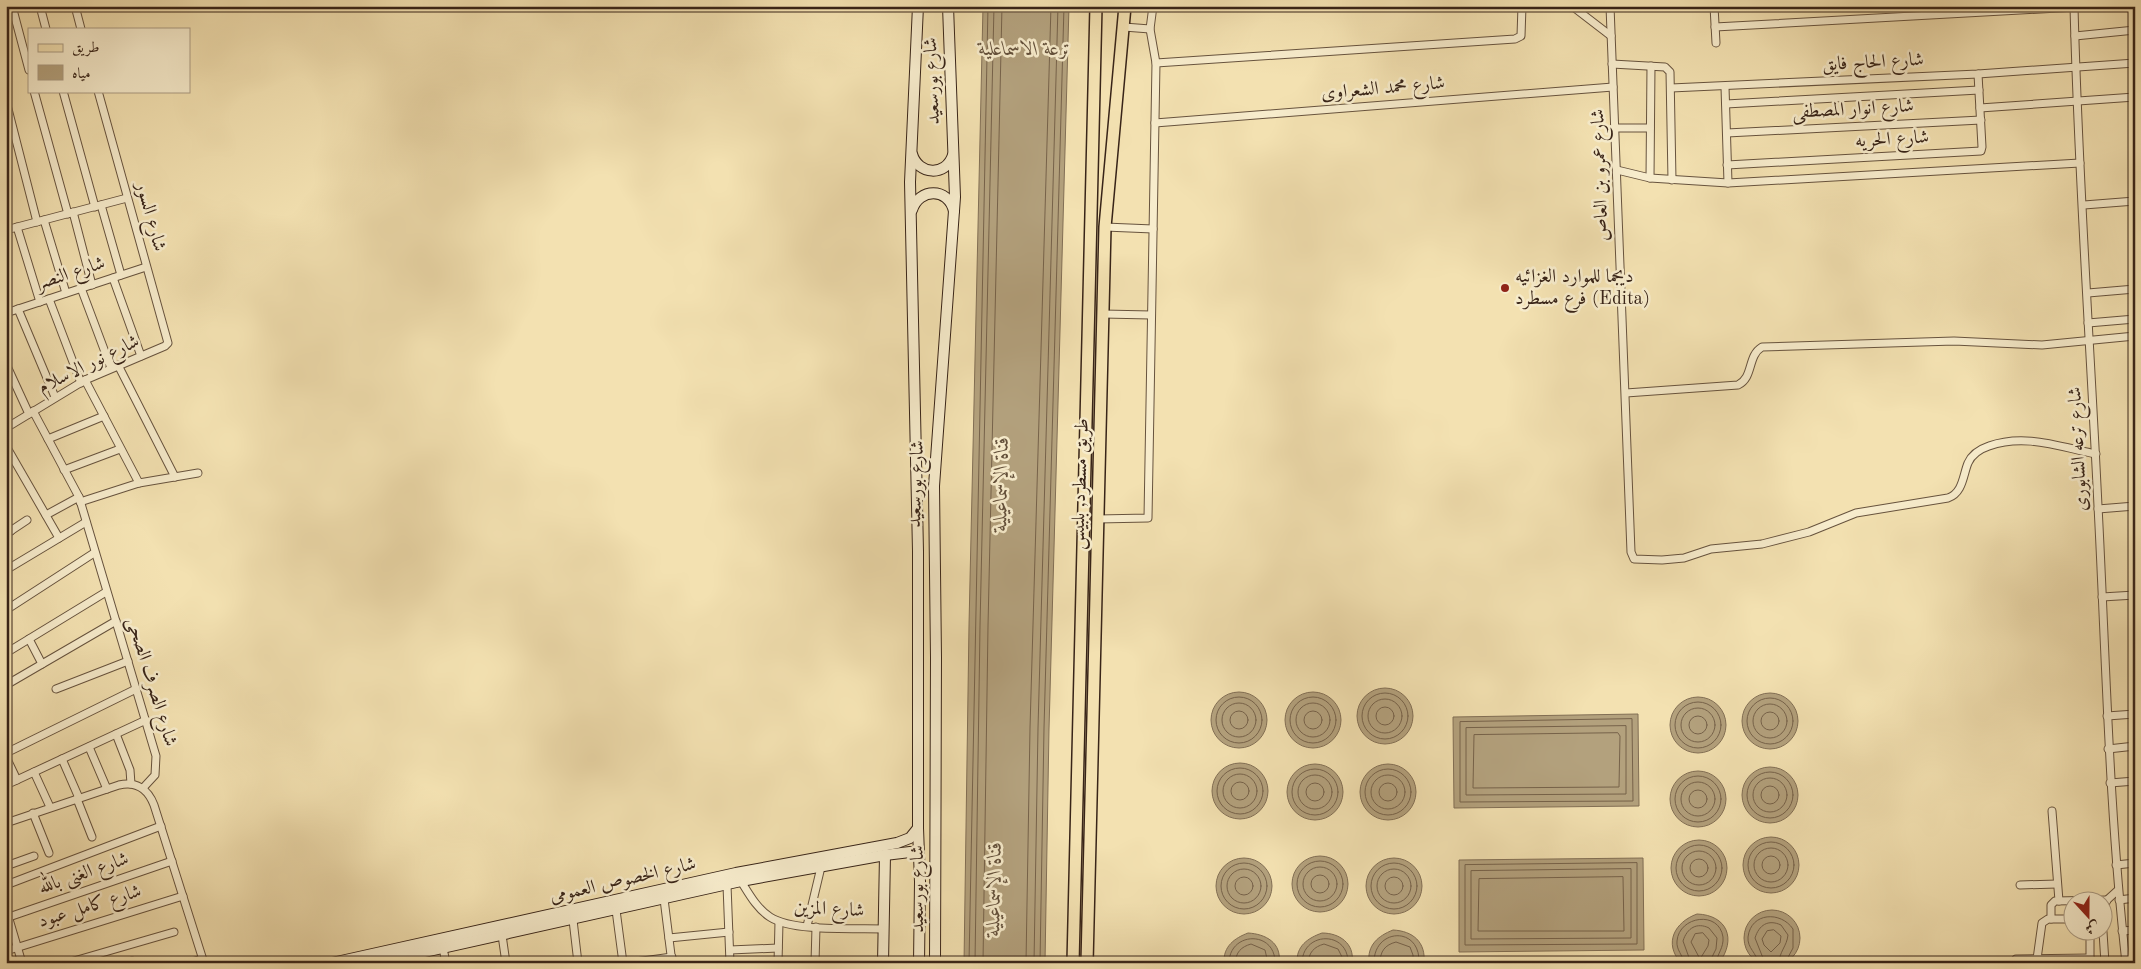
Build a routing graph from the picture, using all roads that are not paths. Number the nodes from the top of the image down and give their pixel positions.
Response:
1 (12, 6) edge
2 (40, 6) edge
3 (75, 6) edge
4 (918, 6) edge
5 (948, 6) edge
6 (1096, 6) edge
7 (1125, 6) edge
8 (1153, 6) edge
9 (1522, 6) edge
10 (1572, 6) edge
11 (1610, 6) edge
12 (1714, 6) edge
13 (2093, 6) edge
14 (2074, 7) edge
15 (1124, 27) junction
16 (1715, 27) junction
17 (46, 28) edge
18 (81, 28) edge
19 (1150, 29) junction
20 (2135, 30) edge
21 (1611, 36) junction
22 (2075, 36) junction
23 (1716, 43) dead end
24 (2135, 62) edge
25 (1156, 63) junction
26 (1612, 64) junction
27 (28, 66) edge
28 (1651, 66) junction
29 (2076, 68) junction
30 (1978, 74) junction
31 (1613, 87) junction
32 (1725, 87) junction
33 (1671, 88) junction
34 (1979, 90) junction
35 (34, 92) edge
36 (64, 92) edge
37 (98, 92) edge
38 (2135, 97) edge
39 (6, 101) edge
40 (2077, 102) junction
41 (1726, 104) junction
42 (1980, 108) junction
43 (1981, 120) junction
44 (1155, 123) junction
45 (1615, 128) junction
46 (1650, 128) junction
47 (1727, 133) junction
48 (911, 153) junction
49 (953, 154) junction
50 (2080, 163) junction
51 (1727, 165) junction
52 (1617, 170) junction
53 (1650, 178) junction
54 (1672, 180) junction
55 (1728, 183) junction
56 (127, 198) junction
57 (2135, 200) edge
58 (98, 206) junction
59 (2084, 206) junction
60 (912, 210) junction
61 (954, 212) junction
62 (70, 213) junction
63 (44, 220) junction
64 (36, 222) junction
65 (7, 227) edge
66 (17, 227) junction
67 (1105, 227) junction
68 (1153, 229) junction
69 (146, 266) junction
70 (121, 275) junction
71 (113, 278) junction
72 (92, 284) junction
73 (81, 288) junction
74 (2135, 289) edge
75 (66, 293) junction
76 (2088, 293) junction
77 (49, 299) junction
78 (40, 302) junction
79 (18, 309) junction
80 (7, 310) edge
81 (1103, 314) junction
82 (1151, 315) junction
83 (2135, 319) edge
84 (2088, 323) junction
85 (2135, 336) edge
86 (2089, 340) junction
87 (161, 348) joint
88 (141, 356) junction
89 (6, 364) edge
90 (114, 367) junction
91 (83, 382) junction
92 (1626, 393) junction
93 (55, 397) junction
94 (31, 412) junction
95 (104, 416) junction
96 (6, 428) edge
97 (48, 439) junction
98 (6, 446) edge
99 (120, 448) junction
100 (2096, 454) junction
101 (64, 470) junction
102 (198, 472) dead end
103 (176, 477) junction
104 (139, 483) junction
105 (80, 499) junction
106 (2135, 506) edge
107 (2098, 509) junction
108 (46, 515) junction
109 (1098, 519) junction
110 (27, 520) dead end
111 (6, 522) edge
112 (86, 522) junction
113 (9, 532) edge
114 (59, 538) junction
115 (94, 553) junction
116 (6, 570) edge
117 (106, 592) junction
118 (2135, 595) edge
119 (2102, 597) junction
120 (6, 610) edge
121 (116, 621) junction
122 (29, 639) junction
123 (6, 653) edge
124 (128, 661) junction
125 (42, 664) junction
126 (6, 685) edge
127 (56, 689) dead end
128 (136, 690) junction
129 (2135, 714) edge
130 (2107, 716) junction
131 (146, 720) junction
132 (116, 734) junction
133 (89, 746) junction
134 (2135, 746) edge
135 (2108, 749) junction
136 (6, 753) edge
137 (6, 757) edge
138 (62, 759) junction
139 (34, 772) junction
140 (17, 780) junction
141 (2135, 781) edge
142 (2110, 783) junction
143 (131, 784) junction
144 (6, 785) edge
145 (143, 788) junction
146 (107, 789) junction
147 (78, 798) junction
148 (50, 808) junction
149 (2052, 811) dead end
150 (33, 813) junction
151 (6, 823) edge
152 (161, 826) junction
153 (918, 828) junction
154 (92, 836) dead end
155 (49, 853) dead end
156 (885, 855) junction
157 (919, 855) junction
158 (34, 856) dead end
159 (172, 861) junction
160 (2135, 862) edge
161 (2116, 865) junction
162 (6, 866) edge
163 (821, 867) junction
164 (739, 877) junction
165 (2057, 884) junction
166 (6, 885) edge
167 (727, 885) junction
168 (2020, 885) dead end
169 (2118, 890) junction
170 (2114, 893) edge
171 (183, 896) junction
172 (2135, 898) edge
173 (664, 899) junction
174 (2119, 900) junction
175 (2059, 901) junction
176 (2064, 901) edge
177 (6, 909) edge
178 (616, 910) junction
179 (7, 917) edge
180 (2064, 918) edge
181 (2050, 919) junction
182 (573, 920) junction
183 (779, 922) junction
184 (807, 926) junction
185 (816, 927) junction
186 (884, 929) junction
187 (2135, 930) edge
188 (2122, 931) junction
189 (174, 932) dead end
190 (729, 932) junction
191 (502, 935) junction
192 (669, 938) junction
193 (2090, 942) edge
194 (2104, 942) edge
195 (17, 947) junction
196 (443, 948) junction
197 (778, 948) junction
198 (730, 950) junction
199 (6, 951) edge
200 (2037, 958) junction
201 (2016, 959) dead end
202 (672, 960) edge
203 (2090, 960) edge
204 (203, 961) edge
205 (391, 961) edge
206 (22, 963) edge
207 (67, 963) edge
208 (188, 963) edge
209 (332, 963) edge
210 (375, 963) edge
211 (446, 963) edge
212 (506, 963) edge
213 (578, 963) edge
214 (624, 963) edge
215 (628, 963) edge
216 (730, 963) edge
217 (778, 963) edge
218 (815, 963) edge
219 (884, 963) edge
220 (919, 963) edge
221 (935, 963) edge
222 (1073, 963) edge
223 (1087, 963) edge
224 (2105, 963) edge
225 (2126, 963) edge

1 - 27 street
2 - 17 street
3 - 18 street
4 - 48 main road, شارع بورسعيد
5 - 49 main road, شارع بورسعيد
6 - 222 main road, طريق مسطرد, بلبيس
7 - 15 main road, طريق مسطرد, بلبيس
8 - 19 street
9 - 25 street
10 - 21 street
11 - 21 street, شارع عمرو بن العاص
12 - 16 street
13 - 14 street
14 - 16 street
14 - 22 street, شارع ترعه الشابورى
15 - 19 street
15 - 67 main road, طريق مسطرد, بلبيس
16 - 23 street
19 - 25 street
20 - 22 street
21 - 26 street, شارع عمرو بن العاص
22 - 29 street, شارع ترعه الشابورى
24 - 29 street, شارع الحاج فايق
25 - 44 street
26 - 28 street
26 - 31 street, شارع عمرو بن العاص
28 - 33 street
28 - 46 street
29 - 30 street, شارع الحاج فايق
29 - 40 street, شارع ترعه الشابورى
30 - 32 street, شارع الحاج فايق
30 - 34 street, شارع الحريه
31 - 44 street, شارع محمد الشعراوى
31 - 45 street, شارع عمرو بن العاص
32 - 33 street, شارع الحاج فايق
32 - 41 street
33 - 54 street
34 - 41 street
34 - 42 street, شارع الحريه
35 - 62 street
36 - 58 street
37 - 56 street, شارع السور
38 - 40 street
39 - 64 street
40 - 42 street
40 - 50 street, شارع ترعه الشابورى
41 - 47 street
42 - 43 street, شارع الحريه
43 - 47 street, شارع انوار المصطفى
43 - 51 street, شارع الحريه
44 - 68 street
45 - 46 street
45 - 52 street, شارع عمرو بن العاص
46 - 53 street
47 - 51 street
48 - 49 main road
48 - 60 main road, شارع بورسعيد
49 - 61 main road, شارع بورسعيد
50 - 55 street
50 - 59 street, شارع ترعه الشابورى
51 - 55 street
52 - 53 street
52 - 92 street, شارع عمرو بن العاص
53 - 54 street
54 - 55 street
56 - 58 street
56 - 69 street, شارع السور
57 - 59 street
58 - 62 street
58 - 70 street
59 - 76 street, شارع ترعه الشابورى
60 - 61 main road
60 - 153 main road, شارع بورسعيد
61 - 221 main road, شارع بورسعيد
62 - 63 street
62 - 72 street
63 - 64 street
63 - 75 street
64 - 66 street
65 - 66 street
66 - 78 street
67 - 68 street
67 - 81 main road, طريق مسطرد, بلبيس
68 - 82 street
69 - 70 street, شارع النصر
69 - 87 street, شارع السور
70 - 71 street, شارع النصر
71 - 72 street, شارع النصر
71 - 88 street
72 - 73 street, شارع النصر
73 - 75 street, شارع النصر
73 - 90 street
74 - 76 street
75 - 77 street, شارع النصر
76 - 84 street, شارع ترعه الشابورى
77 - 78 street, شارع النصر
77 - 91 street
78 - 79 street, شارع النصر
79 - 80 street, شارع النصر
79 - 93 street
81 - 82 street
81 - 109 main road, طريق مسطرد, بلبيس
82 - 109 street
83 - 84 street
84 - 86 street, شارع ترعه الشابورى
85 - 86 street
86 - 92 street
86 - 100 street, شارع ترعه الشابورى
87 - 88 street, شارع نور الاسلام
88 - 90 street, شارع نور الاسلام
89 - 94 street, شارع الصرف الصحى
90 - 91 street, شارع نور الاسلام
90 - 103 street
91 - 93 street, شارع نور الاسلام
91 - 95 street
92 - 100 street, شارع عمرو بن العاص
93 - 94 street, شارع نور الاسلام
94 - 96 street, شارع نور الاسلام
94 - 97 street, شارع الصرف الصحى
95 - 97 street
95 - 99 street
97 - 101 street, شارع الصرف الصحى
98 - 108 street
99 - 101 street
99 - 104 street
100 - 107 street, شارع ترعه الشابورى
101 - 105 street, شارع الصرف الصحى
102 - 103 street
103 - 104 street
104 - 105 street
105 - 108 street
105 - 112 street, شارع الصرف الصحى
106 - 107 street
107 - 119 street, شارع ترعه الشابورى
108 - 114 street
109 - 223 main road, طريق مسطرد, بلبيس
110 - 113 street
111 - 113 street
112 - 114 street
112 - 115 street, شارع الصرف الصحى
114 - 116 street
115 - 117 street, شارع الصرف الصحى
115 - 120 street
117 - 121 street, شارع الصرف الصحى
117 - 122 street
118 - 119 street
119 - 130 street, شارع ترعه الشابورى
121 - 124 street, شارع الصرف الصحى
121 - 125 street
122 - 123 street
122 - 125 street
124 - 127 street
124 - 128 street, شارع الصرف الصحى
125 - 126 street
128 - 131 street, شارع الصرف الصحى
128 - 136 street
129 - 130 street
130 - 135 street, شارع ترعه الشابورى
131 - 132 street
131 - 145 street, شارع الصرف الصحى
132 - 133 street
132 - 143 street
133 - 138 street
133 - 146 street
134 - 135 street
135 - 142 street, شارع ترعه الشابورى
137 - 140 street
138 - 139 street
138 - 147 street
139 - 140 street
139 - 148 street
140 - 144 street
141 - 142 street
142 - 161 street, شارع ترعه الشابورى
143 - 145 street
143 - 146 street
145 - 152 street
146 - 147 street
147 - 148 street
147 - 154 street
148 - 150 street
149 - 165 street
150 - 151 street
150 - 155 street
152 - 159 street
152 - 166 street
153 - 157 main road, شارع بورسعيد
153 - 164 main road, شارع الخصوص العمومى
156 - 157 main road, شارع الخصوص العمومى
156 - 163 main road, شارع الخصوص العمومى
156 - 186 main road
157 - 220 main road, شارع بورسعيد
158 - 162 street
159 - 171 street
159 - 179 street, شارع الغنى بالله
160 - 161 street
161 - 169 street, شارع ترعه الشابورى
163 - 164 main road, شارع الخصوص العمومى
163 - 184 street
164 - 167 main road, شارع الخصوص العمومى
164 - 183 street, شارع المزين
164 - 209 main road, شارع الخصوص العمومى
165 - 168 street
165 - 175 street
167 - 173 main road, شارع الخصوص العمومى
167 - 190 street
169 - 170 street
169 - 174 street, شارع ترعه الشابورى
171 - 195 street, شارع كامل عبود
171 - 204 street
172 - 174 street
173 - 178 main road, شارع الخصوص العمومى
173 - 192 street
174 - 188 street, شارع ترعه الشابورى
175 - 176 street
175 - 181 street
177 - 179 street
178 - 182 main road, شارع الخصوص العمومى
178 - 214 street
179 - 195 street
180 - 181 street
181 - 200 street
182 - 191 main road, شارع الخصوص العمومى
182 - 213 street
183 - 184 street, شارع المزين
183 - 197 street
184 - 185 street, شارع المزين
185 - 186 street, شارع المزين
185 - 218 street
186 - 219 main road
187 - 188 street
188 - 225 street, شارع ترعه الشابورى
189 - 207 street
190 - 192 street
190 - 198 street
191 - 196 main road, شارع الخصوص العمومى
191 - 212 street
192 - 202 street
193 - 203 street
194 - 224 street
195 - 199 street, شارع كامل عبود
195 - 206 street
196 - 205 main road, شارع الخصوص العمومى
196 - 211 street
197 - 198 street
197 - 217 street
198 - 216 street
200 - 201 street
200 - 203 street
202 - 215 street
204 - 208 street
205 - 210 main road, شارع الخصوص العمومى

